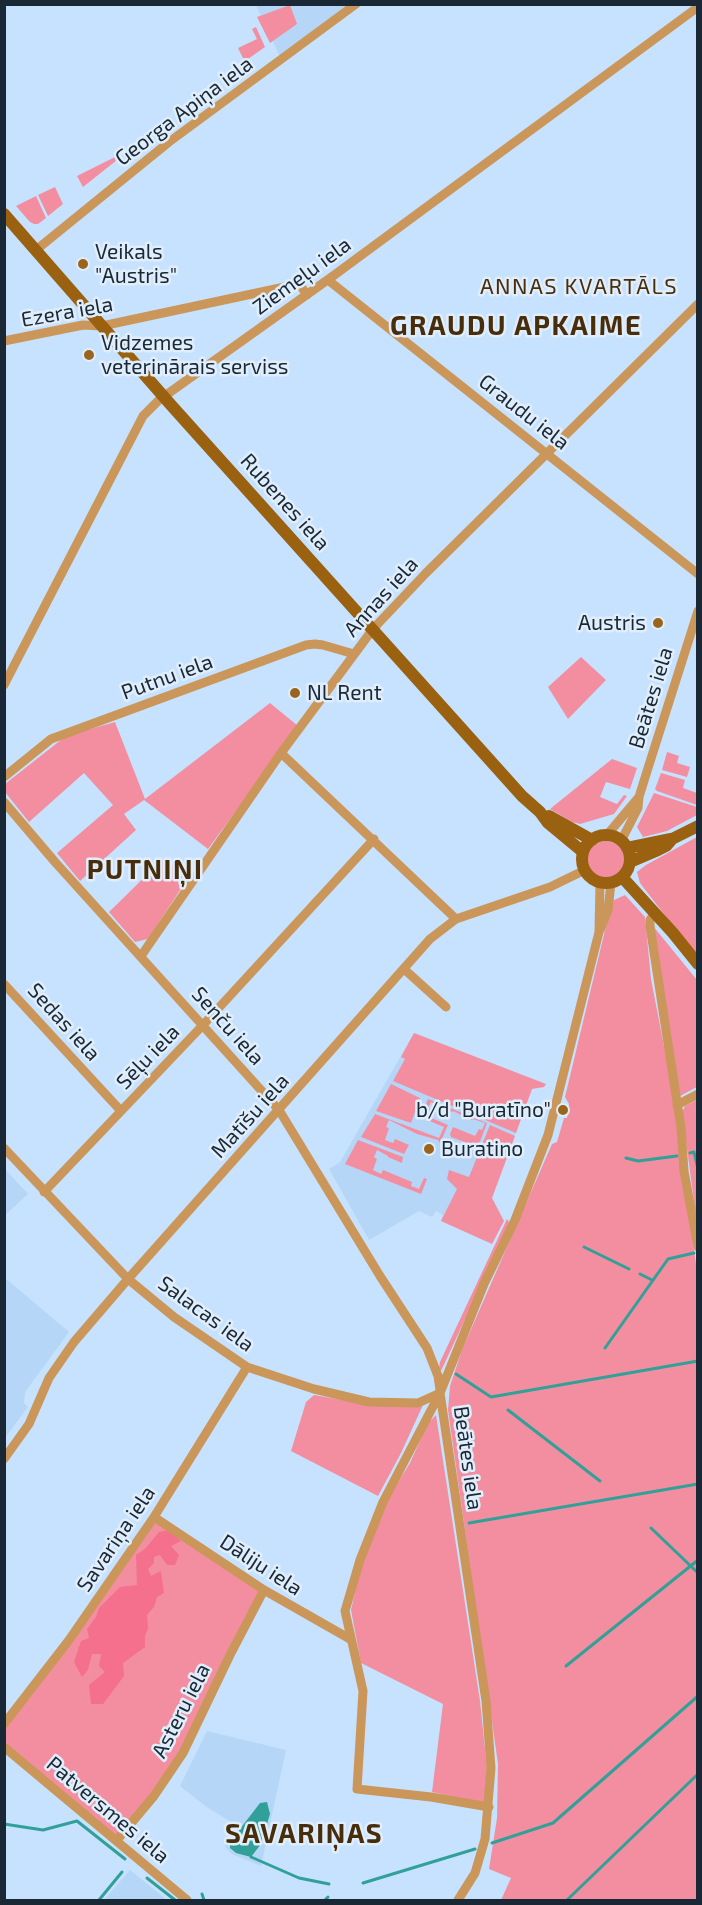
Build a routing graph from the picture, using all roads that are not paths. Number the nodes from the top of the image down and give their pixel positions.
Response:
1 (356, 4) edge
2 (698, 7) edge
3 (4, 213) edge
4 (36, 250) junction
5 (328, 280) junction
6 (308, 295) junction
7 (698, 304) edge
8 (102, 326) junction
9 (4, 341) edge
10 (164, 396) junction
11 (547, 453) junction
12 (698, 574) edge
13 (698, 611) edge
14 (373, 629) junction
15 (354, 654) junction
16 (4, 685) edge
17 (281, 753) junction
18 (4, 777) edge
19 (639, 797) junction
20 (4, 802) edge
21 (540, 812) junction
22 (698, 826) edge
23 (607, 835) junction
24 (374, 839) junction
25 (672, 839) junction
26 (592, 840) junction
27 (624, 844) junction
28 (583, 852) junction
29 (630, 862) junction
30 (585, 870) junction
31 (611, 881) junction
32 (654, 914) junction
33 (456, 919) junction
34 (141, 956) junction
35 (698, 964) edge
36 (404, 969) junction
37 (4, 984) edge
38 (446, 1007) dead end
39 (203, 1025) junction
40 (698, 1094) edge
41 (677, 1106) junction
42 (279, 1110) junction
43 (121, 1111) junction
44 (4, 1148) edge
45 (44, 1192) junction
46 (698, 1247) edge
47 (128, 1279) junction
48 (247, 1367) junction
49 (440, 1393) junction
50 (4, 1459) edge
51 (154, 1517) junction
52 (264, 1590) junction
53 (350, 1640) junction
54 (4, 1724) edge
55 (4, 1747) edge
56 (489, 1807) junction
57 (117, 1840) junction
58 (187, 1900) edge
59 (458, 1900) edge

1 - 4 street, Georga Apiņa iela
2 - 5 street, Ziemeļu iela
3 - 4 main road, Rubenes iela
4 - 8 main road, Rubenes iela
5 - 6 street, Ziemeļu iela
5 - 11 street, Graudu iela
6 - 8 street, Ezera iela
6 - 10 street, Ziemeļu iela
7 - 11 street, Annas iela
8 - 9 street, Ezera iela
8 - 10 main road, Rubenes iela
10 - 14 main road, Rubenes iela
10 - 16 street, Ziemeļu iela
11 - 12 street, Graudu iela
11 - 14 street, Annas iela
13 - 19 street, Beātes iela
14 - 15 street, Annas iela
14 - 21 main road, Rubenes iela
15 - 17 street, Annas iela
15 - 18 street, Putnu iela
17 - 24 street
17 - 34 street, Annas iela
19 - 23 street, Beātes iela
19 - 27 street, Beātes iela
20 - 34 street, Senču iela
21 - 26 main road, Rubenes iela
21 - 28 main road, Rubenes iela
22 - 25 main road
23 - 26 main road
23 - 27 main road
24 - 33 street
24 - 39 street, Sēļu iela
25 - 27 main road
25 - 29 main road
26 - 28 main road
27 - 29 main road
28 - 30 main road
29 - 31 main road
30 - 31 main road
30 - 33 street, Matīšu iela
31 - 32 main road
31 - 49 street, Beātes iela
32 - 35 main road
32 - 41 street
33 - 36 street, Matīšu iela
34 - 39 street, Senču iela
36 - 38 street
36 - 42 street, Matīšu iela
37 - 43 street, Sedas iela
39 - 42 street, Senču iela
39 - 43 street, Sēļu iela
40 - 41 street
41 - 46 street
42 - 47 street, Matīšu iela
42 - 49 street, Senču iela
43 - 45 street, Sēļu iela
44 - 45 street, Salacas iela
45 - 47 street, Salacas iela
47 - 48 street, Salacas iela
47 - 50 street, Matīšu iela
48 - 49 street, Salacas iela
48 - 51 street, Savariņa iela
49 - 53 street
49 - 56 street, Beātes iela
51 - 52 street, Dāliju iela
51 - 54 street, Savariņa iela
52 - 53 street, Dāliju iela
52 - 57 street, Asteru iela
53 - 56 street
55 - 57 street, Patversmes iela
56 - 59 street, Beātes iela
57 - 58 street, Patversmes iela

